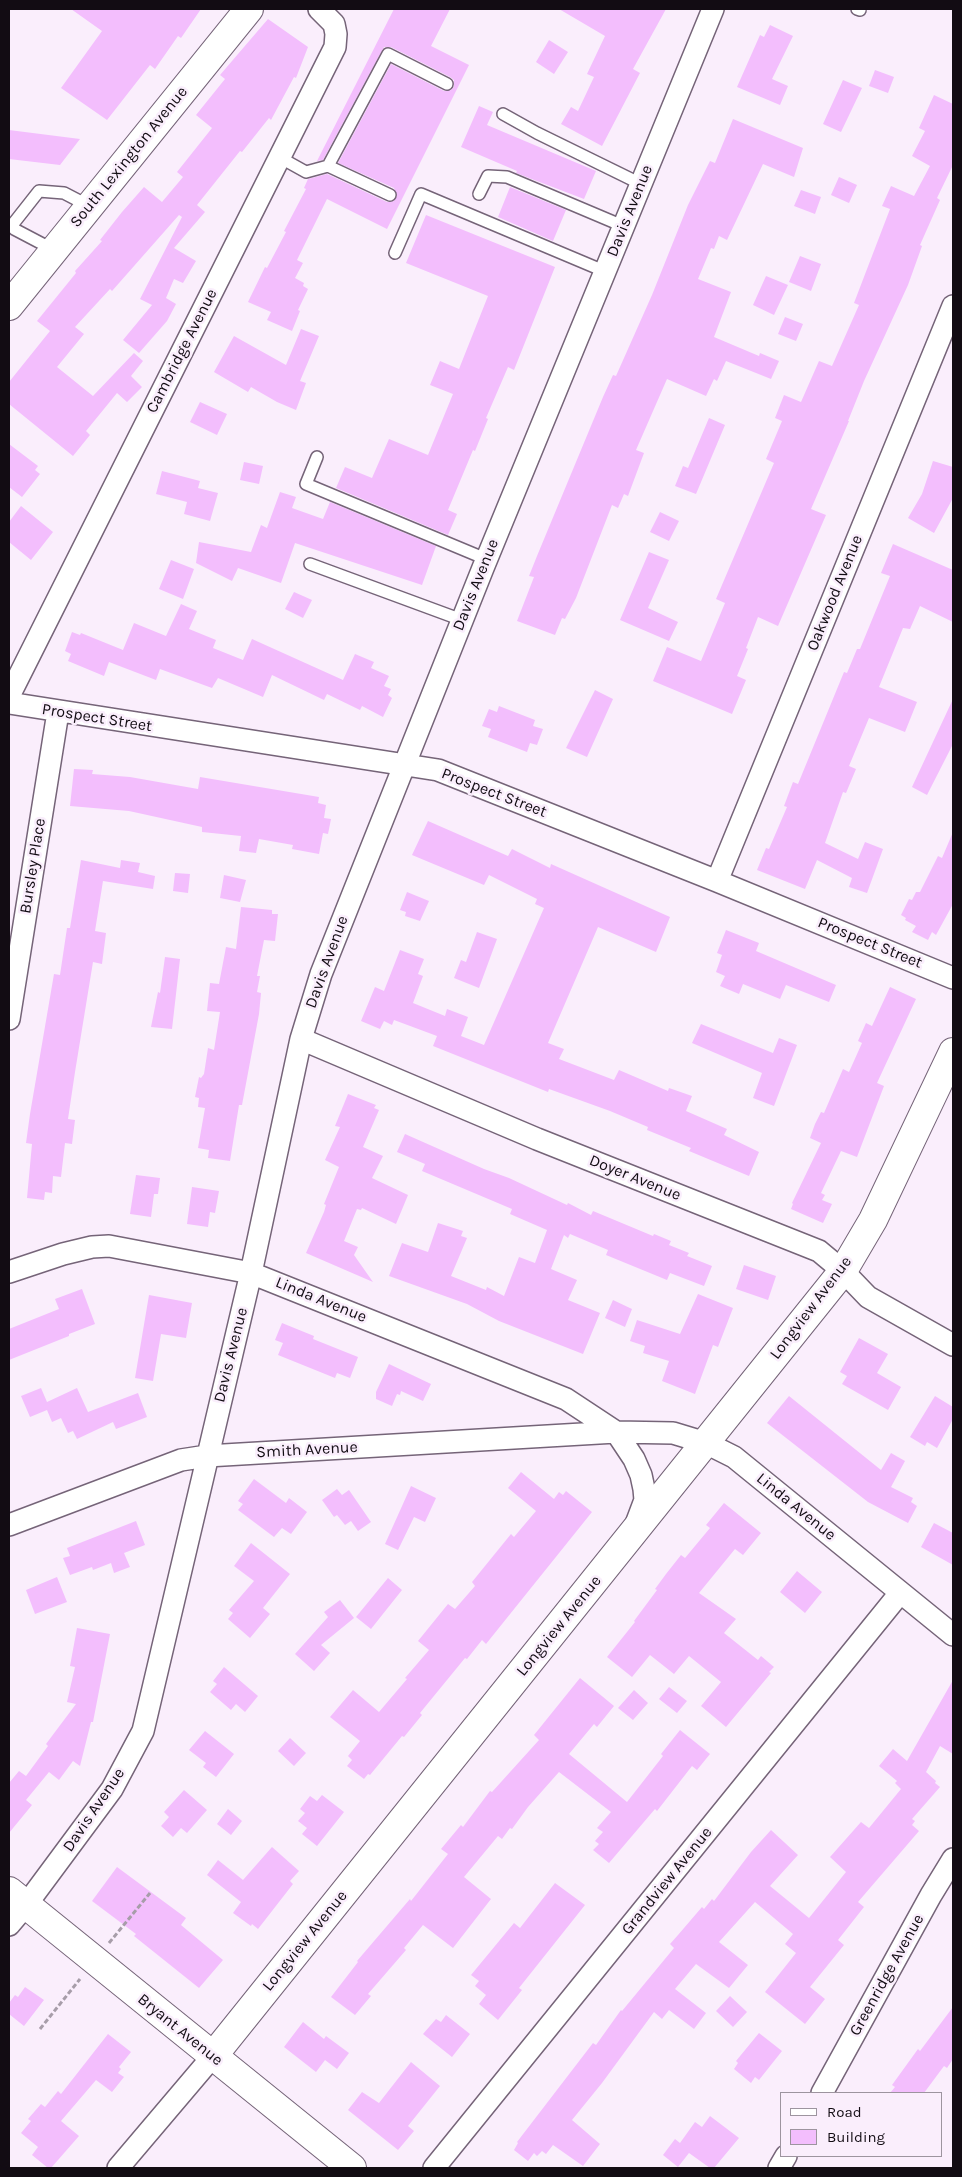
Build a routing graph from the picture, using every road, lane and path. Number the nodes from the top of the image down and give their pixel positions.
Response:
1 (249, 9) edge
2 (319, 9) edge
3 (713, 9) edge
4 (447, 84) dead end
5 (503, 114) dead end
6 (279, 157) junction
7 (328, 166) junction
8 (640, 184) junction
9 (479, 194) dead end
10 (390, 195) dead end
11 (89, 206) junction
12 (623, 226) junction
13 (54, 250) junction
14 (395, 253) dead end
15 (604, 272) junction
16 (9, 306) edge
17 (953, 306) edge
18 (317, 457) dead end
19 (486, 559) junction
20 (310, 564) dead end
21 (462, 620) junction
22 (9, 696) edge
23 (9, 703) edge
24 (58, 712) junction
25 (404, 766) junction
26 (717, 881) junction
27 (953, 978) edge
28 (9, 1019) edge
29 (301, 1039) junction
30 (953, 1052) edge
31 (843, 1270) junction
32 (9, 1272) edge
33 (251, 1273) junction
34 (953, 1345) edge
35 (616, 1432) junction
36 (706, 1443) junction
37 (207, 1456) junction
38 (9, 1525) edge
39 (631, 1536) junction
40 (900, 1593) junction
41 (953, 1635) edge
42 (953, 1859) edge
43 (14, 1907) edge
44 (213, 2056) junction
45 (823, 2092) edge
46 (785, 2157) edge
47 (118, 2168) edge
48 (352, 2168) edge
49 (434, 2168) edge
50 (779, 2168) edge

1 - 11 street, South Lexington Avenue
2 - 6 street, Cambridge Avenue
3 - 8 street, Davis Avenue
4 - 7 lane
5 - 8 lane
6 - 7 lane
6 - 22 street, Cambridge Avenue
7 - 10 lane
8 - 12 street, Davis Avenue
9 - 12 lane
11 - 13 street, South Lexington Avenue
11 - 13 lane
12 - 15 street, Davis Avenue
13 - 16 street, South Lexington Avenue
14 - 15 lane
15 - 19 street, Davis Avenue
17 - 26 street, Oakwood Avenue
18 - 19 lane
19 - 21 street, Davis Avenue
20 - 21 lane
21 - 25 street, Davis Avenue
23 - 24 street, Prospect Street
24 - 25 street, Prospect Street
24 - 28 street, Bursley Place
25 - 26 street, Prospect Street
25 - 29 street, Davis Avenue
26 - 27 street, Prospect Street
29 - 31 street, Doyer Avenue
29 - 33 street, Davis Avenue
30 - 31 street, Longview Avenue
31 - 34 street, Doyer Avenue
31 - 36 street, Longview Avenue
32 - 33 street, Linda Avenue
33 - 35 street, Linda Avenue
33 - 37 street, Davis Avenue
35 - 36 street, Linda Avenue
35 - 37 street, Smith Avenue
35 - 39 street, Linda Avenue
36 - 39 street, Longview Avenue
36 - 40 street, Linda Avenue
37 - 38 street, Smith Avenue
37 - 43 street, Davis Avenue
39 - 44 street, Longview Avenue
40 - 41 street, Linda Avenue
40 - 49 street, Grandview Avenue
42 - 45 street, Greenridge Avenue
43 - 44 street, Bryant Avenue
44 - 47 street, Longview Avenue
44 - 48 street, Bryant Avenue
46 - 50 street

